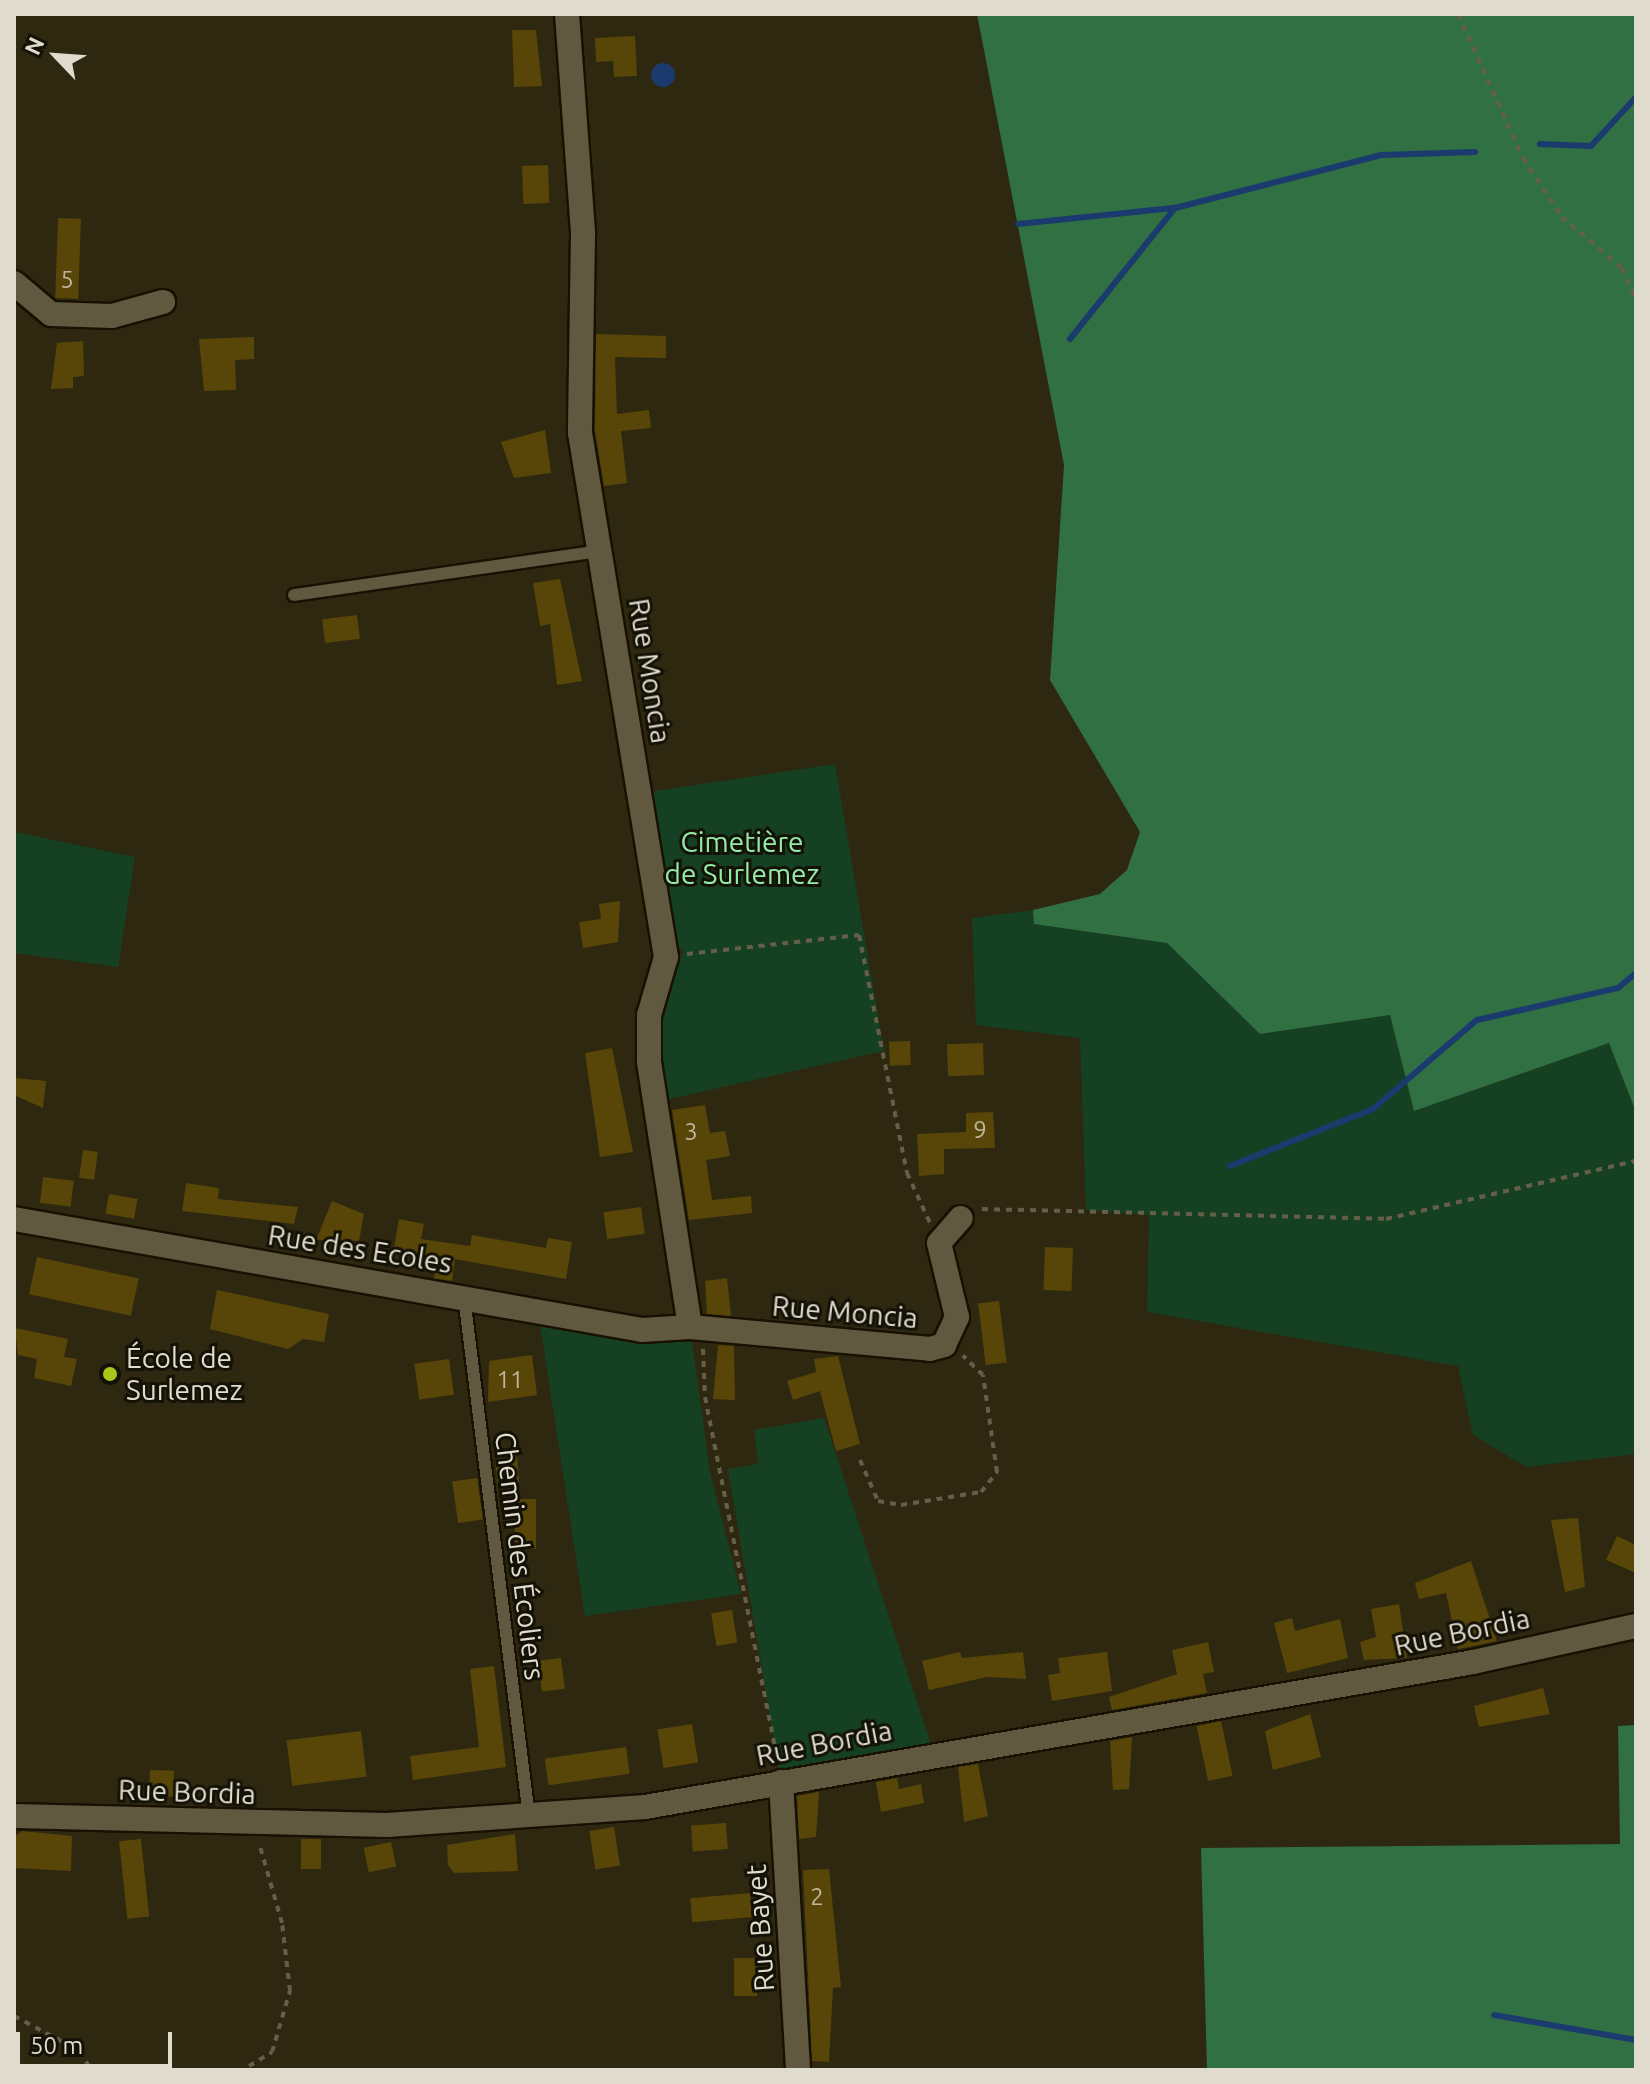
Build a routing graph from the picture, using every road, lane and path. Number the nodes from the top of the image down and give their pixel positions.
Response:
1 (1458, 14) edge
2 (567, 17) edge
3 (14, 283) edge
4 (1636, 299) edge
5 (163, 302) dead end
6 (600, 551) junction
7 (294, 595) dead end
8 (666, 957) junction
9 (1636, 1161) edge
10 (961, 1218) joint
11 (14, 1219) edge
12 (939, 1243) junction
13 (464, 1297) junction
14 (693, 1327) junction
15 (948, 1340) junction
16 (860, 1460) dead end
17 (1636, 1626) edge
18 (781, 1782) junction
19 (14, 1816) edge
20 (529, 1820) junction
21 (254, 1825) junction
22 (14, 2016) edge
23 (249, 2066) dead end
24 (91, 2070) edge
25 (798, 2070) edge

1 - 4 path
2 - 6 street, Rue Moncia
3 - 5 street
6 - 7 lane
6 - 8 street, Rue Moncia
8 - 12 path
8 - 14 street, Rue Moncia
9 - 10 path
10 - 12 street
11 - 13 street, Rue des Ecoles
12 - 15 street, Rue Moncia
13 - 14 street, Rue des Ecoles
13 - 20 lane, Chemin des Écoliers
14 - 15 street, Rue Moncia
14 - 18 path
15 - 16 path
17 - 18 street, Rue Bordia
18 - 20 street, Rue Bordia
18 - 25 street, Rue Bayet
19 - 21 street, Rue Bordia
20 - 21 street, Rue Bordia
21 - 23 path
22 - 24 path

